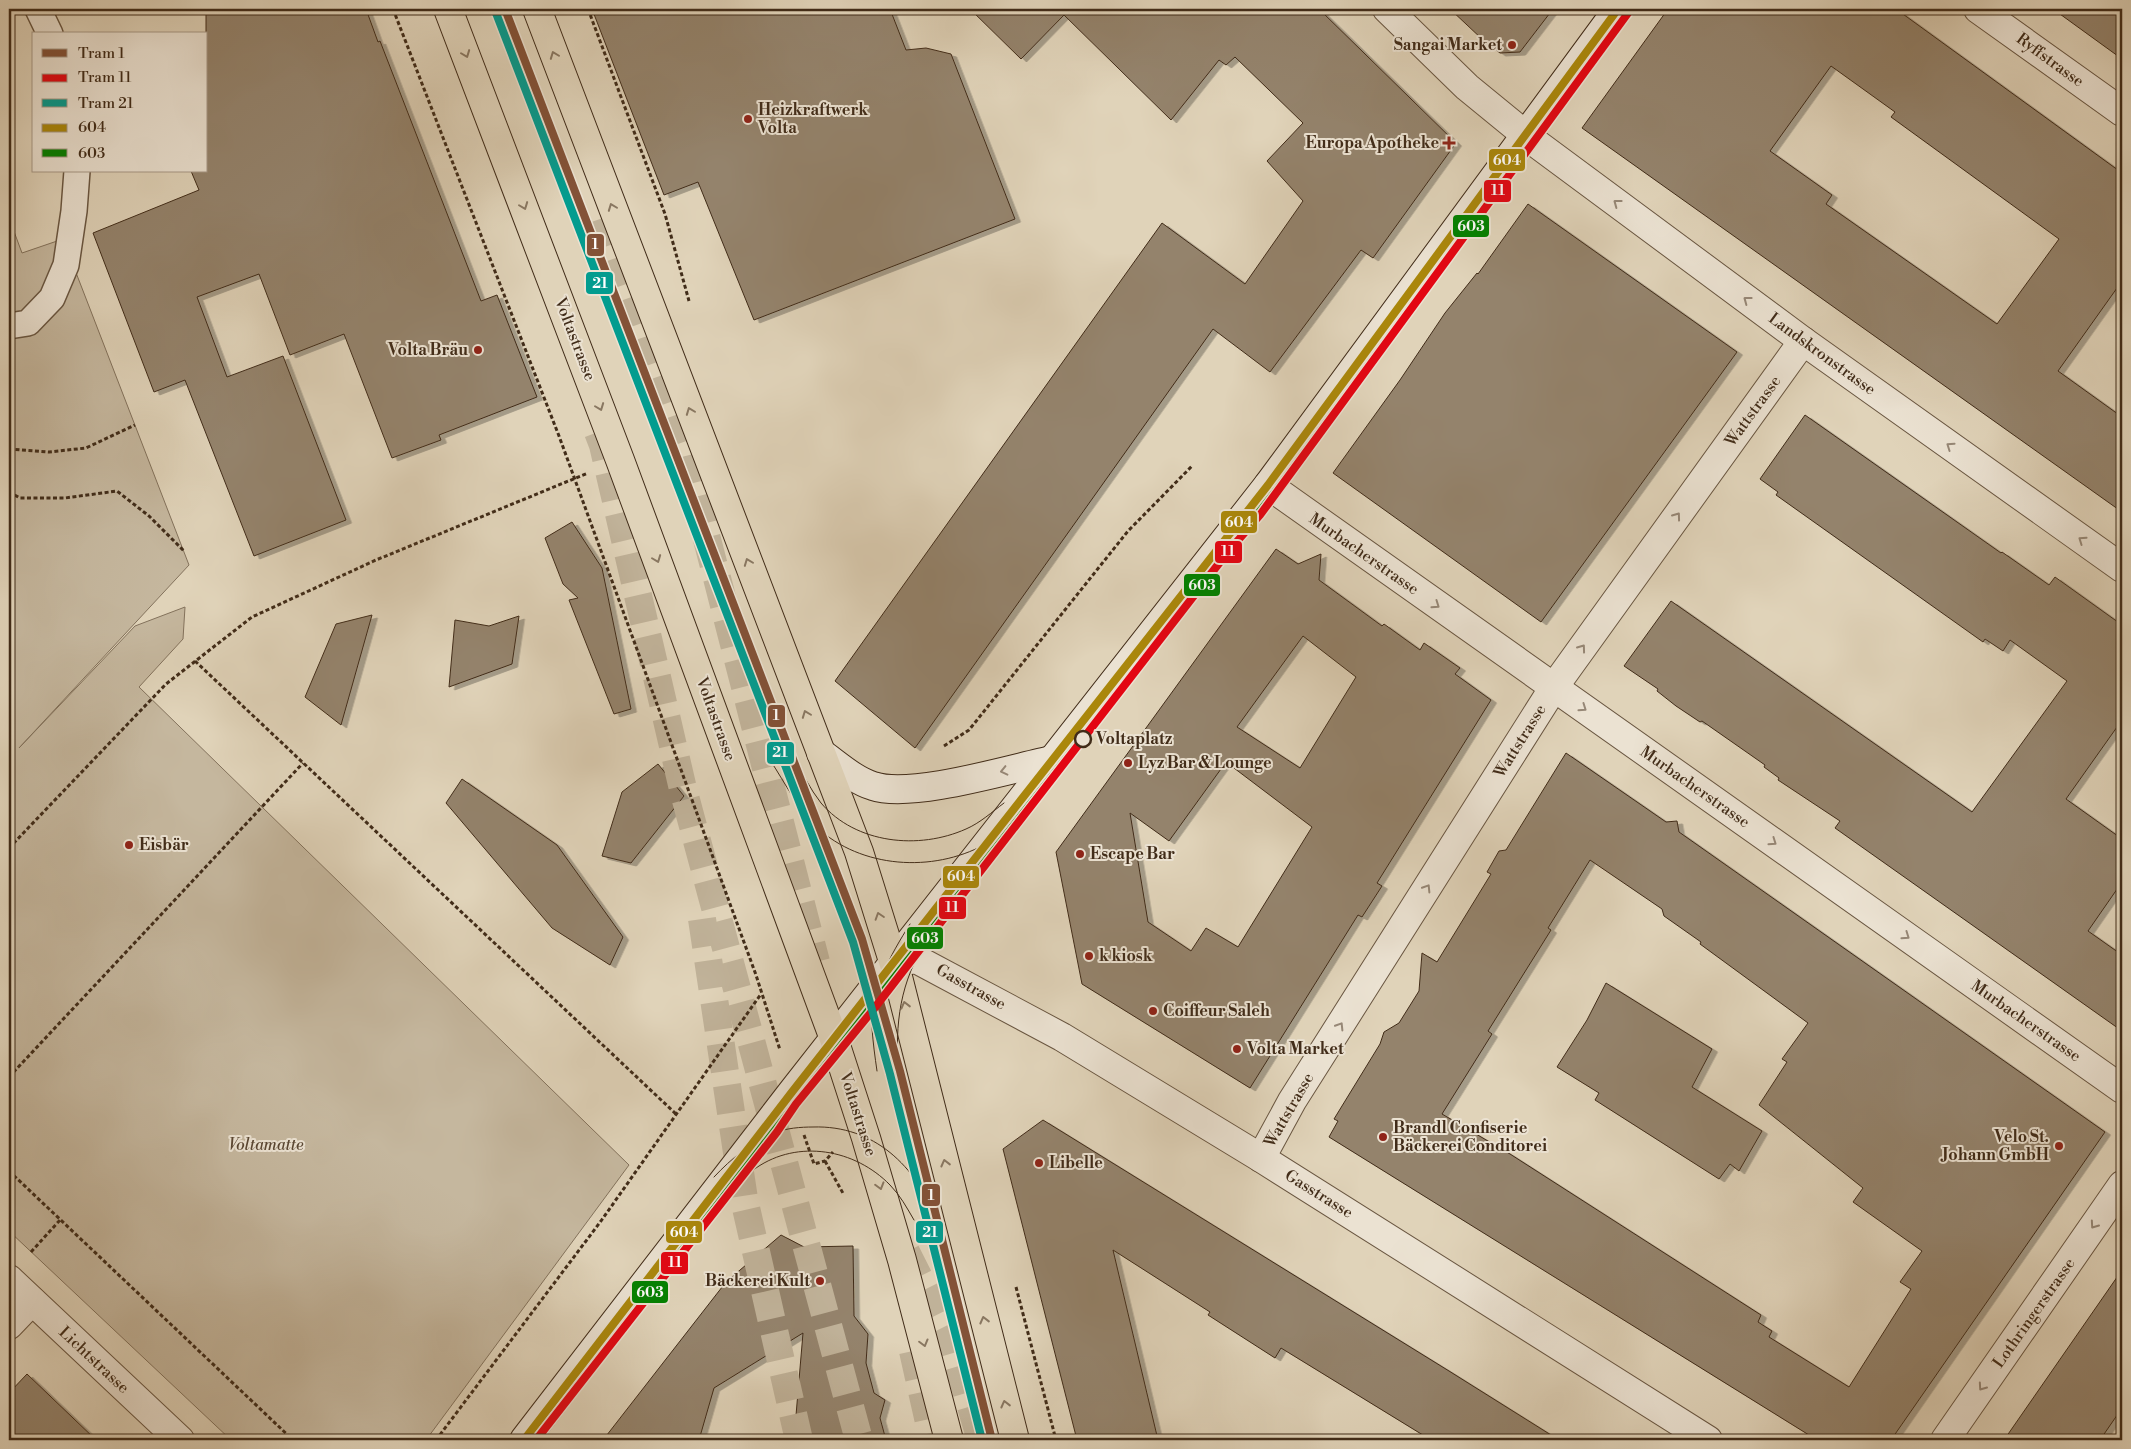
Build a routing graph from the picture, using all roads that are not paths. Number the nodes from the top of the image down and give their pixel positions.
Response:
1 (38, 9) edge
2 (448, 9) edge
3 (537, 9) edge
4 (1387, 9) edge
5 (1618, 9) edge
6 (1978, 9) edge
7 (49, 32) edge
8 (2122, 112) edge
9 (1527, 136) junction
10 (77, 172) edge
11 (9, 326) edge
12 (1803, 342) junction
13 (1268, 486) junction
14 (2122, 568) edge
15 (1554, 688) junction
16 (821, 753) junction
17 (1052, 760) junction
18 (894, 963) junction
19 (834, 1039) junction
20 (2122, 1089) edge
21 (1261, 1158) junction
22 (2122, 1185) edge
23 (9, 1279) edge
24 (32, 1301) junction
25 (9, 1324) edge
26 (180, 1440) edge
27 (524, 1440) edge
28 (949, 1440) edge
29 (1015, 1440) edge
30 (1708, 1440) edge
31 (1945, 1440) edge

1 - 7 lane
2 -> 19 main road, Voltastrasse
16 -> 3 main road
4 - 9 street, Landskronstrasse
5 - 9 street
6 - 8 street, Ryffstrasse
12 -> 9 street, Landskronstrasse
9 - 13 street
10 - 11 lane
14 -> 12 street, Landskronstrasse
15 -> 12 street, Wattstrasse
13 -> 15 street, Murbacherstrasse
13 - 17 street
15 -> 20 street, Murbacherstrasse
21 -> 15 street, Wattstrasse
17 -> 16 street
18 -> 16 main road
17 - 18 street
18 - 19 street
18 - 21 street, Gasstrasse
29 -> 18 main road
19 - 27 street
19 -> 28 main road, Voltastrasse
21 - 30 street, Gasstrasse
22 -> 31 street, Lothringerstrasse
23 - 24 street, Lichtstrasse
24 - 25 street
24 - 26 street, Lichtstrasse

